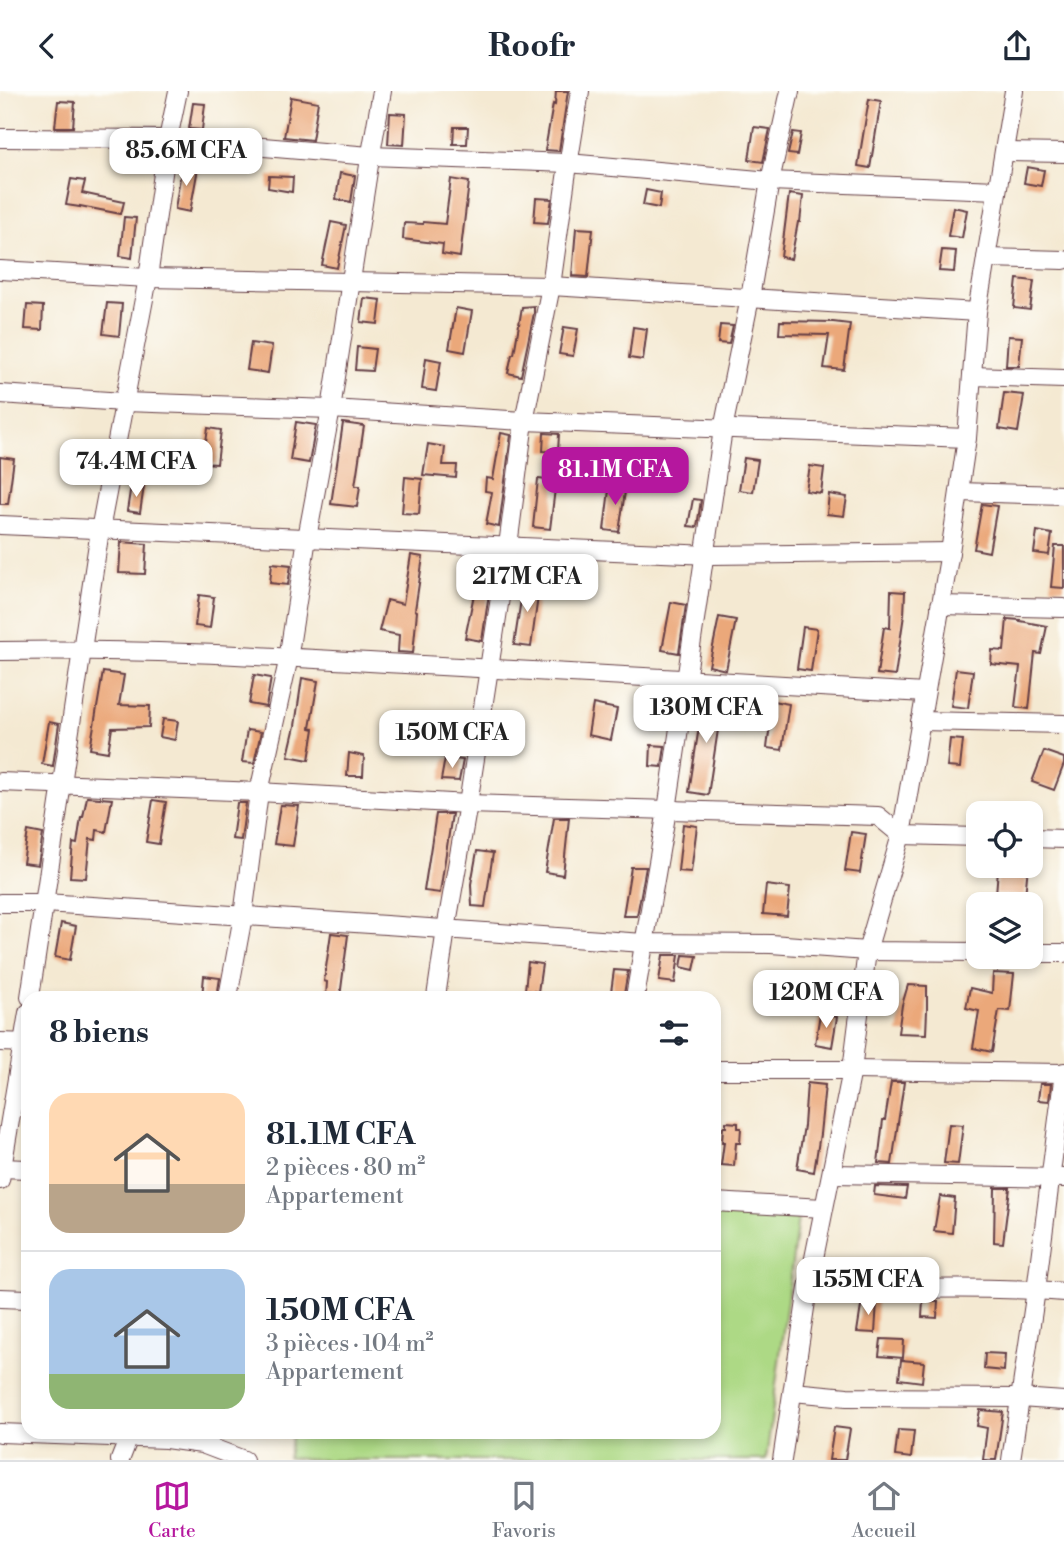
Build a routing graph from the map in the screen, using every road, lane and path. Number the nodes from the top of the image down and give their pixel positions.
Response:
1 (178, 91) edge
2 (382, 91) edge
3 (580, 91) edge
4 (790, 91) edge
5 (1014, 91) edge
6 (0, 138) edge
7 (168, 139) junction
8 (1004, 152) junction
9 (1064, 153) edge
10 (370, 156) junction
11 (568, 163) junction
12 (771, 181) junction
13 (997, 190) junction
14 (986, 258) junction
15 (1064, 260) edge
16 (0, 270) edge
17 (148, 278) junction
18 (350, 283) junction
19 (551, 286) junction
20 (750, 298) junction
21 (977, 313) junction
22 (972, 376) junction
23 (1064, 379) edge
24 (0, 394) edge
25 (124, 402) junction
26 (331, 409) junction
27 (524, 421) junction
28 (723, 429) junction
29 (967, 437) junction
30 (959, 492) junction
31 (1064, 495) edge
32 (0, 524) edge
33 (100, 530) junction
34 (307, 538) junction
35 (508, 546) junction
36 (950, 552) junction
37 (704, 554) junction
38 (940, 605) junction
39 (1064, 608) edge
40 (83, 649) junction
41 (0, 651) edge
42 (288, 657) junction
43 (489, 668) junction
44 (686, 678) junction
45 (925, 694) junction
46 (920, 721) junction
47 (1064, 724) edge
48 (0, 782) edge
49 (63, 785) junction
50 (259, 792) junction
51 (468, 804) junction
52 (667, 810) junction
53 (901, 835) junction
54 (966, 837) edge
55 (1043, 838) edge
56 (1064, 839) edge
57 (0, 903) edge
58 (45, 904) junction
59 (243, 916) junction
60 (446, 929) junction
61 (644, 943) junction
62 (867, 951) junction
63 (966, 952) edge
64 (1043, 953) edge
65 (1064, 953) edge
66 (31, 991) edge
67 (229, 991) edge
68 (437, 991) edge
69 (636, 991) edge
70 (0, 1042) edge
71 (21, 1043) edge
72 (21, 1069) edge
73 (721, 1070) edge
74 (852, 1070) junction
75 (1064, 1073) edge
76 (21, 1170) edge
77 (1, 1172) edge
78 (832, 1174) junction
79 (1057, 1177) edge
80 (721, 1202) edge
81 (824, 1208) junction
82 (808, 1288) junction
83 (1036, 1290) junction
84 (1064, 1292) edge
85 (0, 1298) edge
86 (21, 1299) edge
87 (793, 1392) junction
88 (1020, 1398) junction
89 (1064, 1401) edge
90 (0, 1433) edge
91 (21, 1434) edge
92 (128, 1439) edge
93 (182, 1439) edge
94 (120, 1460) edge
95 (244, 1460) edge
96 (782, 1460) edge
97 (1011, 1460) edge

1 - 7 street
2 - 10 street
3 - 11 street
4 - 12 street
5 - 8 street
6 - 7 street
7 - 10 street
7 - 17 street
8 - 9 street
8 - 13 street
10 - 11 street
10 - 18 street
11 - 12 street
11 - 19 street
12 - 13 street
12 - 20 street
13 - 14 street
14 - 15 street
14 - 21 street
16 - 17 street
17 - 18 street
17 - 25 street
18 - 19 street
18 - 26 street
19 - 20 street
19 - 27 street
20 - 21 street
20 - 28 street
21 - 22 street
22 - 23 street
22 - 29 street
24 - 25 street
25 - 26 street
25 - 33 street
26 - 27 street
26 - 34 street
27 - 28 street
27 - 35 street
28 - 29 street
28 - 37 street
29 - 30 street
30 - 31 street
30 - 36 street
32 - 33 street
33 - 34 street
33 - 40 street
34 - 35 street
34 - 42 street
35 - 37 street
35 - 43 street
36 - 37 street
36 - 38 street
37 - 44 street
38 - 39 street
38 - 45 street
40 - 41 street
40 - 42 street
40 - 49 street
42 - 43 street
42 - 50 street
43 - 44 street
43 - 51 street
44 - 45 street
44 - 52 street
45 - 46 street
46 - 47 street
46 - 53 street
48 - 49 street
49 - 50 street
49 - 58 street
50 - 51 street
50 - 59 street
51 - 52 street
51 - 60 street
52 - 53 street
52 - 61 street
53 - 54 street
53 - 62 street
55 - 56 street
57 - 58 street
58 - 59 street
58 - 66 street
59 - 60 street
59 - 67 street
60 - 61 street
60 - 68 street
61 - 62 street
61 - 69 street
62 - 63 street
62 - 74 street
64 - 65 street
70 - 71 street
72 - 77 street
73 - 74 street
74 - 75 street
74 - 78 street
75 - 79 street
76 - 77 street
78 - 79 street
78 - 81 street
79 - 83 street
80 - 81 street
81 - 82 street
82 - 83 street
82 - 87 street
83 - 84 street
83 - 88 street
85 - 86 street
87 - 88 street
87 - 96 street
88 - 89 street
88 - 97 street
90 - 91 street
92 - 94 street
93 - 95 street

